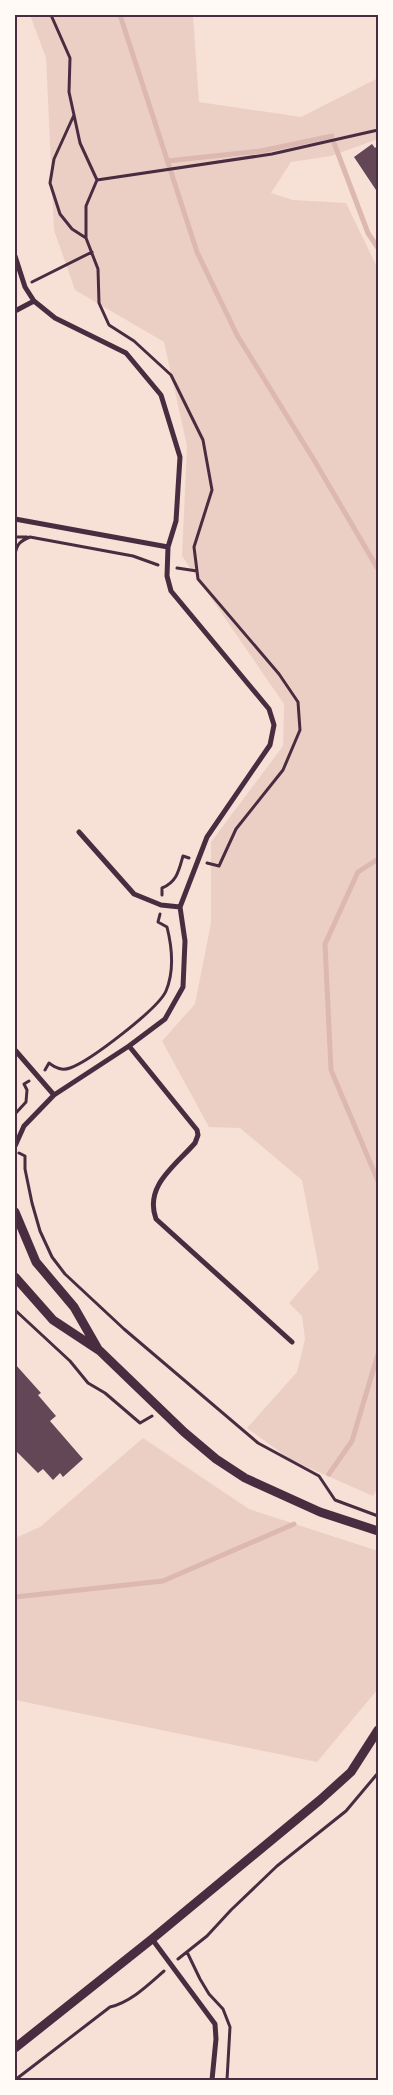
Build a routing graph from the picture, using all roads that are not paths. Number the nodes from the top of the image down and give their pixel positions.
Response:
1 (15, 256) edge
2 (34, 301) junction
3 (15, 311) edge
4 (15, 518) edge
5 (168, 547) junction
6 (79, 832) dead end
7 (180, 907) junction
8 (129, 1046) junction
9 (15, 1050) edge
10 (54, 1095) junction
11 (24, 1126) junction
12 (15, 1131) edge
13 (15, 1146) edge
14 (15, 1212) edge
15 (15, 1277) edge
16 (292, 1342) dead end
17 (100, 1351) junction
18 (378, 1531) edge
19 (378, 1730) edge
20 (152, 1939) junction
21 (15, 2048) edge
22 (212, 2080) edge

1 - 2 street
2 - 3 street
2 - 5 street
4 - 5 street
5 - 7 street
6 - 7 street
7 - 8 street
8 - 10 street
8 - 16 street
9 - 10 street
10 - 11 street
11 - 12 street
11 - 13 street
14 - 17 street
15 - 17 street
17 - 18 street
19 - 20 street
20 - 21 street
20 - 22 street

